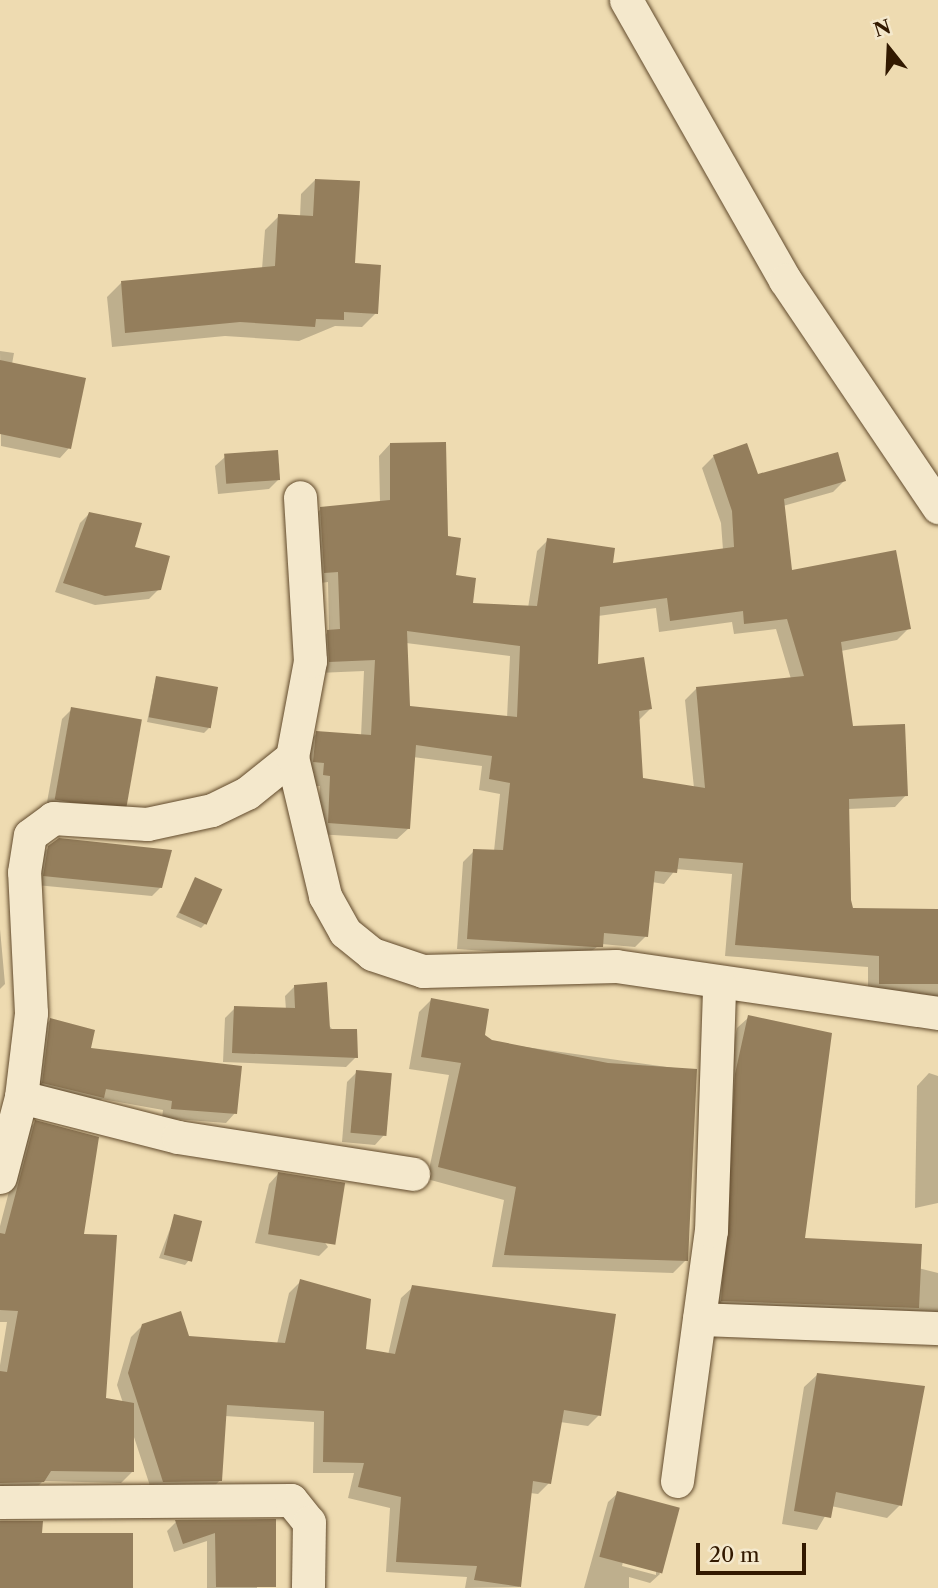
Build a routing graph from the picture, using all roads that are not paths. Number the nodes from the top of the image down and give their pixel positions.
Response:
1 (626, 0) edge
2 (300, 497) dead end
3 (938, 507) edge
4 (292, 757) junction
5 (12, 866) edge
6 (719, 984) junction
7 (938, 1013) edge
8 (21, 1097) junction
9 (413, 1174) dead end
10 (0, 1177) edge
11 (699, 1319) junction
12 (938, 1328) edge
13 (677, 1481) dead end
14 (0, 1502) edge
15 (308, 1588) edge

1 - 3 street
2 - 4 street
4 - 5 street
4 - 6 street
5 - 8 street
6 - 7 street
6 - 11 street
8 - 9 street
8 - 10 street
11 - 12 street
11 - 13 street
14 - 15 street

